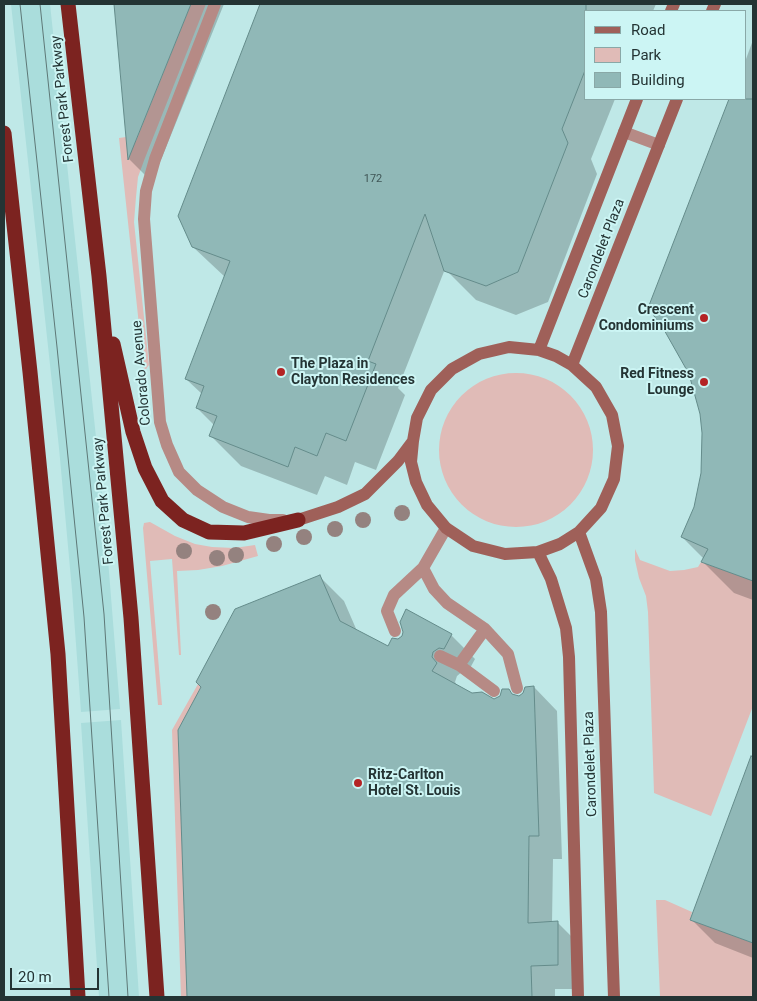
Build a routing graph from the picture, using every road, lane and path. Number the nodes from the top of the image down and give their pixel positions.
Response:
1 (68, 4) edge
2 (215, 4) edge
3 (637, 100) edge
4 (677, 100) edge
5 (624, 132) junction
6 (4, 133) edge
7 (659, 144) junction
8 (99, 276) junction
9 (539, 350) junction
10 (572, 365) junction
11 (413, 441) junction
12 (298, 520) junction
13 (446, 528) junction
14 (579, 532) junction
15 (538, 552) junction
16 (423, 568) junction
17 (485, 629) junction
18 (395, 631) dead end
19 (440, 656) dead end
20 (459, 665) junction
21 (517, 688) dead end
22 (494, 690) dead end
23 (78, 997) edge
24 (158, 997) edge
25 (578, 997) edge
26 (614, 997) edge

1 - 8 highway, Forest Park Parkway
2 - 12 street, Colorado Avenue
3 - 5 street, Carondelet Plaza
4 - 7 street, Carondelet Plaza
5 - 7 street
5 - 9 street, Carondelet Plaza
6 - 23 highway
7 - 10 street, Carondelet Plaza
8 - 12 highway
8 - 24 highway, Forest Park Parkway
9 - 10 street
9 - 11 street
10 - 14 street
11 - 12 street, Colorado Avenue
11 - 13 street
13 - 15 street
13 - 16 street
14 - 15 street
14 - 26 street, Carondelet Plaza
15 - 25 street, Carondelet Plaza
16 - 17 street
16 - 18 street
17 - 20 street
17 - 21 street
19 - 20 street
20 - 22 street

